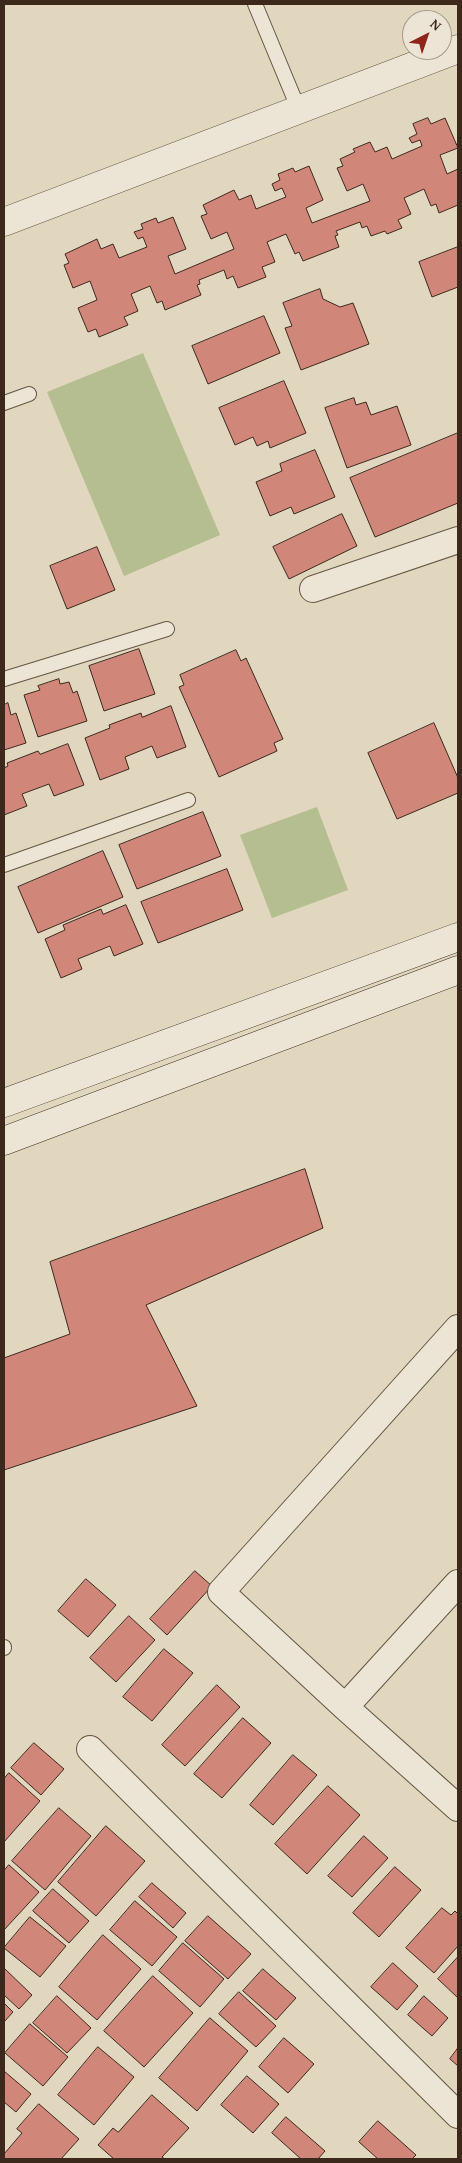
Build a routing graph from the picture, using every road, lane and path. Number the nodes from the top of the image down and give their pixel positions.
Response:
1 (255, 4) edge
2 (458, 49) edge
3 (299, 110) junction
4 (4, 222) edge
5 (29, 394) dead end
6 (4, 403) edge
7 (458, 540) edge
8 (313, 589) dead end
9 (167, 629) dead end
10 (4, 679) edge
11 (188, 800) dead end
12 (4, 864) edge
13 (458, 937) edge
14 (458, 970) edge
15 (4, 1103) edge
16 (4, 1141) edge
17 (458, 1328) edge
18 (458, 1583) edge
19 (345, 1707) junction
20 (90, 1749) dead end
21 (458, 1808) edge
22 (458, 2115) edge

1 - 3 lane
2 - 3 main road
3 - 4 main road
5 - 6 lane
7 - 8 street
9 - 10 lane
11 - 12 lane
13 - 15 main road
14 - 16 main road
17 - 19 street
18 - 19 street
19 - 21 street
20 - 22 street

